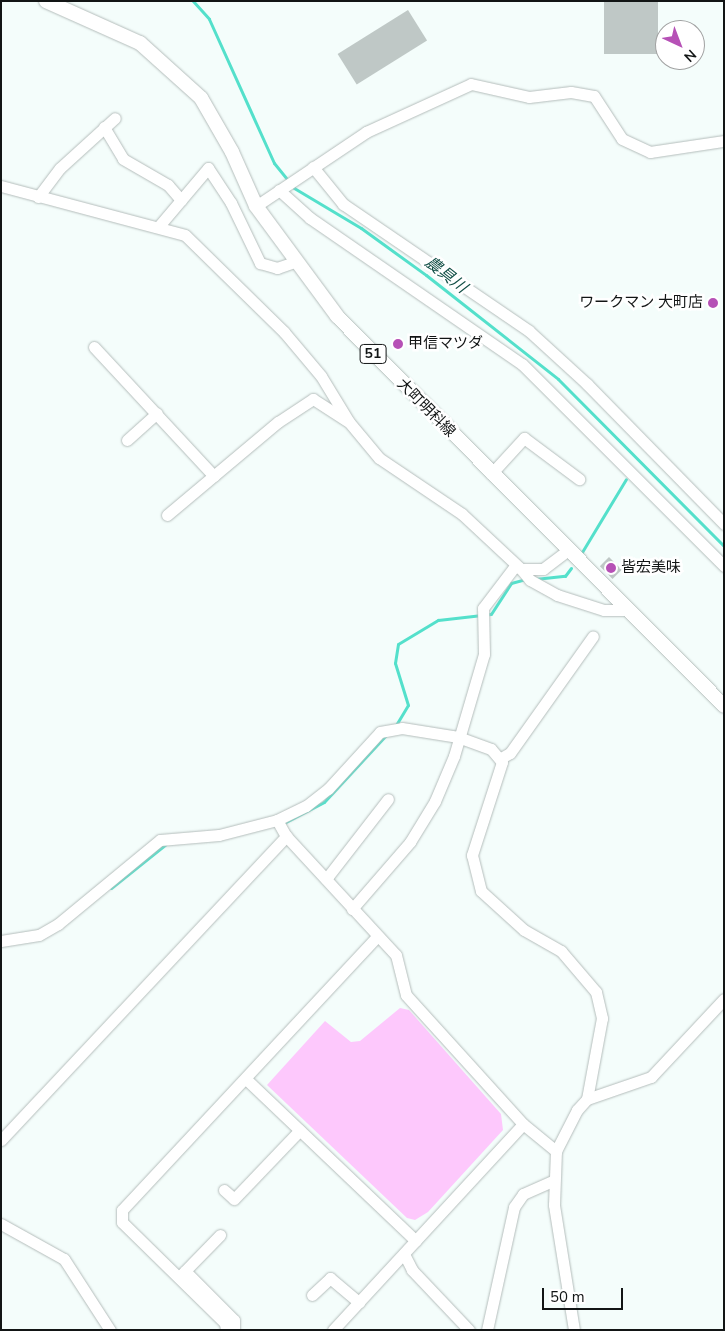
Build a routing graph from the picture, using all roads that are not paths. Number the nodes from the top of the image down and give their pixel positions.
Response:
1 (46, 1) edge
2 (115, 118) dead end
3 (104, 128) junction
4 (724, 141) edge
5 (309, 169) junction
6 (1, 186) edge
7 (280, 189) junction
8 (184, 196) junction
9 (38, 197) junction
10 (256, 206) junction
11 (159, 226) junction
12 (294, 262) junction
13 (94, 347) dead end
14 (157, 412) junction
15 (348, 422) junction
16 (127, 440) dead end
17 (491, 474) junction
18 (214, 476) junction
19 (579, 479) dead end
20 (167, 515) dead end
21 (724, 524) edge
22 (567, 551) junction
23 (724, 566) edge
24 (518, 567) junction
25 (627, 610) junction
26 (594, 636) dead end
27 (724, 706) edge
28 (458, 737) junction
29 (501, 758) junction
30 (388, 799) dead end
31 (278, 820) junction
32 (286, 836) junction
33 (326, 879) junction
34 (352, 909) junction
35 (377, 937) junction
36 (1, 941) edge
37 (724, 999) edge
38 (247, 1080) junction
39 (587, 1099) junction
40 (523, 1124) junction
41 (300, 1130) junction
42 (1, 1140) edge
43 (556, 1150) junction
44 (554, 1180) junction
45 (224, 1190) dead end
46 (1, 1224) edge
47 (220, 1235) dead end
48 (416, 1241) junction
49 (404, 1254) junction
50 (182, 1274) junction
51 (312, 1295) dead end
52 (358, 1302) junction
53 (110, 1330) edge
54 (226, 1330) edge
55 (234, 1330) edge
56 (333, 1330) edge
57 (469, 1330) edge
58 (487, 1330) edge
59 (574, 1330) edge

1 - 10 main road, 大町明科線 / 51
2 - 3 street
3 - 8 street
3 - 9 street
4 - 5 street
5 - 7 street
5 - 21 street
6 - 9 street
7 - 10 street
7 - 23 street
8 - 11 street
8 - 12 street
9 - 11 street
10 - 12 main road, 大町明科線 / 51
11 - 15 street
12 - 17 main road, 大町明科線 / 51
13 - 14 street
14 - 16 street
14 - 18 street
15 - 18 street
15 - 24 street
17 - 19 street
17 - 22 main road, 大町明科線 / 51
18 - 20 street
22 - 24 street
22 - 25 main road, 大町明科線 / 51
24 - 25 street
24 - 28 street
25 - 27 main road, 大町明科線 / 51
26 - 29 street
28 - 29 street
28 - 31 street
28 - 34 street
29 - 39 street
30 - 33 street
31 - 32 street
31 - 36 street
32 - 33 street
32 - 42 street
33 - 34 street
34 - 35 street
35 - 38 street
35 - 40 street
37 - 39 street
38 - 41 street
38 - 50 street
39 - 43 street
40 - 43 street
40 - 48 street
41 - 45 street
41 - 48 street
43 - 44 street
44 - 58 street
44 - 59 street
46 - 53 street
47 - 50 street
48 - 49 street
49 - 52 street
49 - 57 street
50 - 54 street
50 - 55 street
51 - 52 street
52 - 56 street

